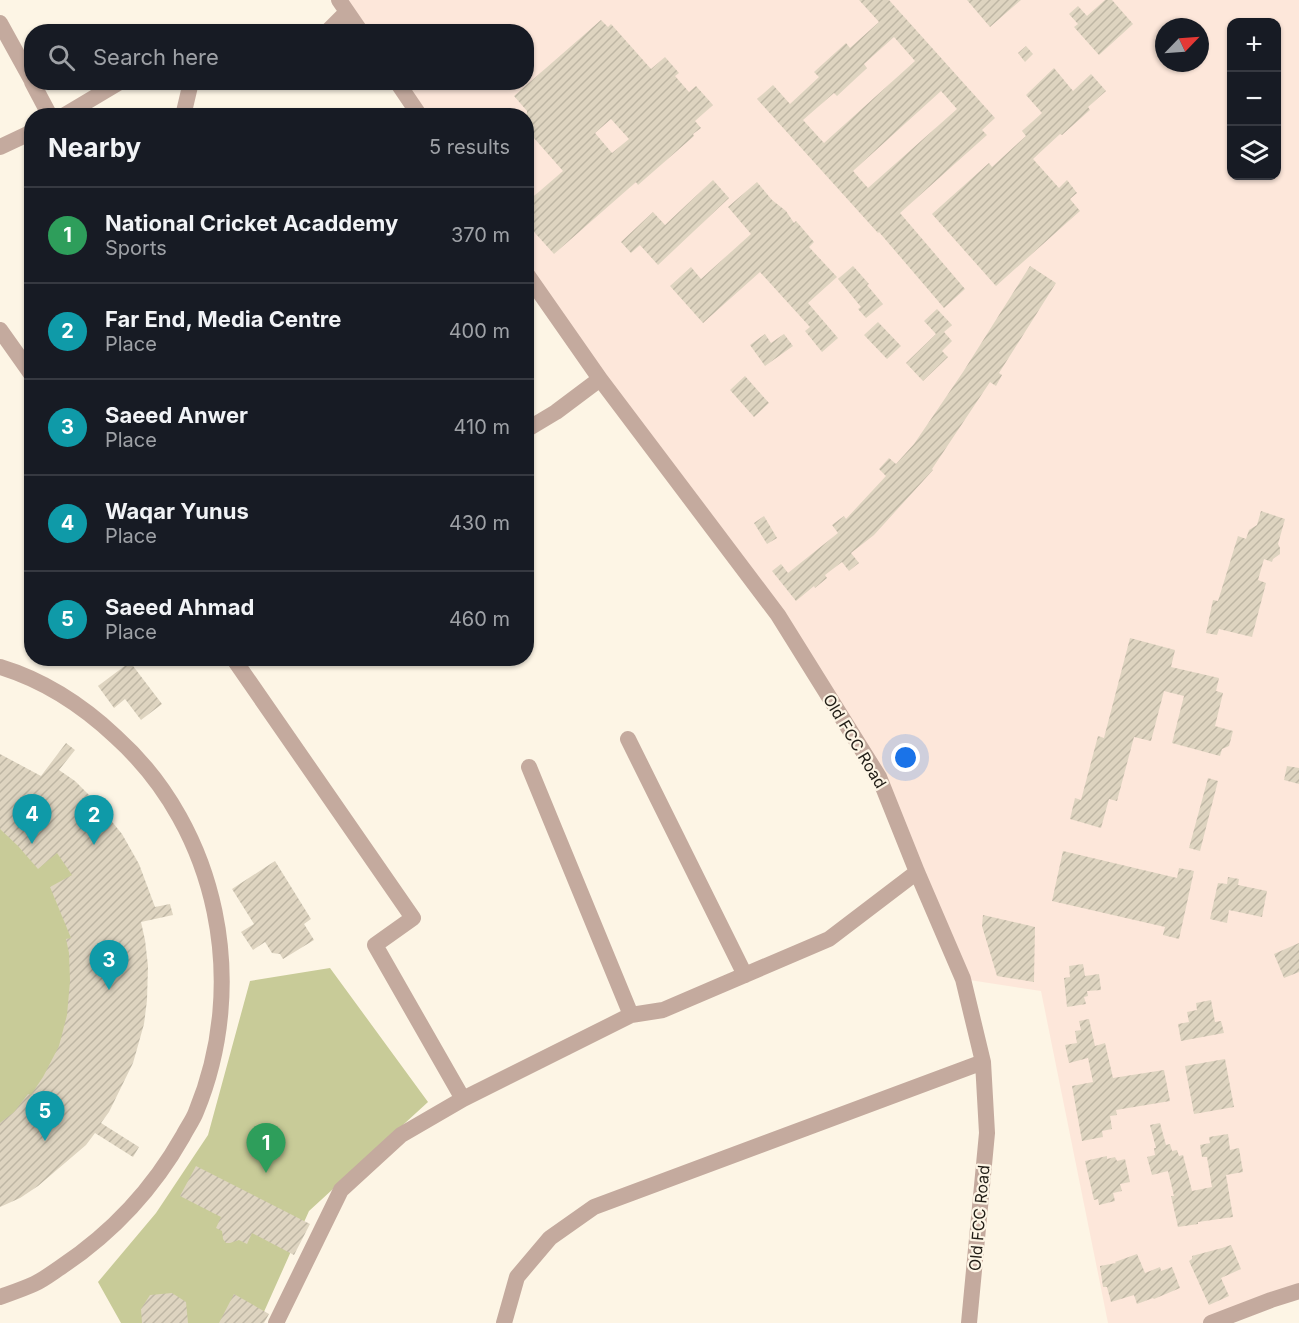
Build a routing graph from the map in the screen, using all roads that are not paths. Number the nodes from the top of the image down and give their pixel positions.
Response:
1 (343, 6) edge
2 (0, 23) edge
3 (332, 24) edge
4 (355, 24) edge
5 (24, 67) edge
6 (36, 90) edge
7 (107, 90) edge
8 (189, 90) edge
9 (402, 90) edge
10 (46, 108) edge
11 (76, 108) edge
12 (185, 108) edge
13 (415, 108) edge
14 (24, 136) edge
15 (0, 147) edge
16 (534, 284) edge
17 (0, 330) edge
18 (24, 364) edge
19 (600, 379) junction
20 (534, 425) edge
21 (239, 666) edge
22 (0, 667) edge
23 (628, 739) dead end
24 (529, 767) dead end
25 (918, 872) junction
26 (745, 975) junction
27 (631, 1016) junction
28 (983, 1062) junction
29 (463, 1099) junction
30 (1299, 1291) edge
31 (0, 1297) edge
32 (276, 1323) edge
33 (504, 1323) edge
34 (969, 1323) edge
35 (1211, 1323) edge

1 - 3 street
1 - 4 street
2 - 5 street
6 - 10 street
7 - 11 street
8 - 12 street
9 - 13 street
14 - 15 street
16 - 19 street, Old FCC Road
17 - 18 street
19 - 20 street
19 - 25 street, Old FCC Road
21 - 29 street
22 - 31 street
23 - 26 street
24 - 27 street
25 - 26 street
25 - 28 street, Old FCC Road
26 - 27 street
27 - 29 street
28 - 33 street
28 - 34 street, Old FCC Road
29 - 32 street
30 - 35 street

